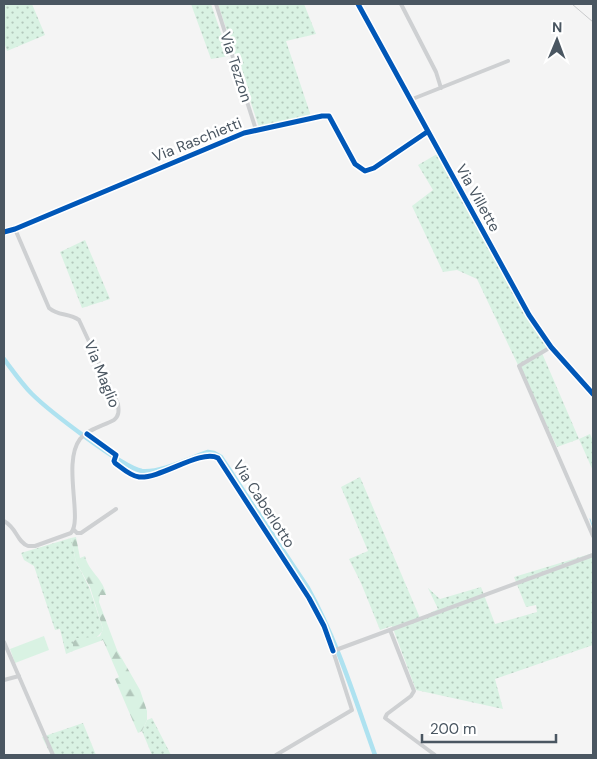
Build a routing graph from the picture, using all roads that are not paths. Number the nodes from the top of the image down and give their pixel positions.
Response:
1 (216, 4) edge
2 (358, 4) edge
3 (401, 4) edge
4 (508, 61) dead end
5 (441, 88) junction
6 (410, 100) junction
7 (256, 130) junction
8 (427, 132) junction
9 (14, 230) junction
10 (4, 232) edge
11 (551, 347) junction
12 (593, 394) edge
13 (116, 509) dead end
14 (4, 521) edge
15 (74, 530) junction
16 (593, 536) edge
17 (593, 555) edge
18 (390, 630) junction
19 (4, 642) edge
20 (19, 676) junction
21 (4, 680) edge
22 (53, 755) edge
23 (276, 755) edge
24 (435, 755) edge

1 - 7 street, Via Tezzon
2 - 6 street, Via Villette
3 - 5 street
4 - 5 street
5 - 6 street
6 - 8 street, Via Villette
7 - 8 street, Via Raschietti
7 - 9 street, Via Raschietti
8 - 11 street, Via Villette
9 - 10 street, Via Raschietti
9 - 15 street, Via Maglio
11 - 12 street, Via Villette
11 - 16 street
13 - 15 street
14 - 15 street
17 - 18 street
18 - 23 street
18 - 24 street
19 - 20 street
20 - 21 street
20 - 22 street

